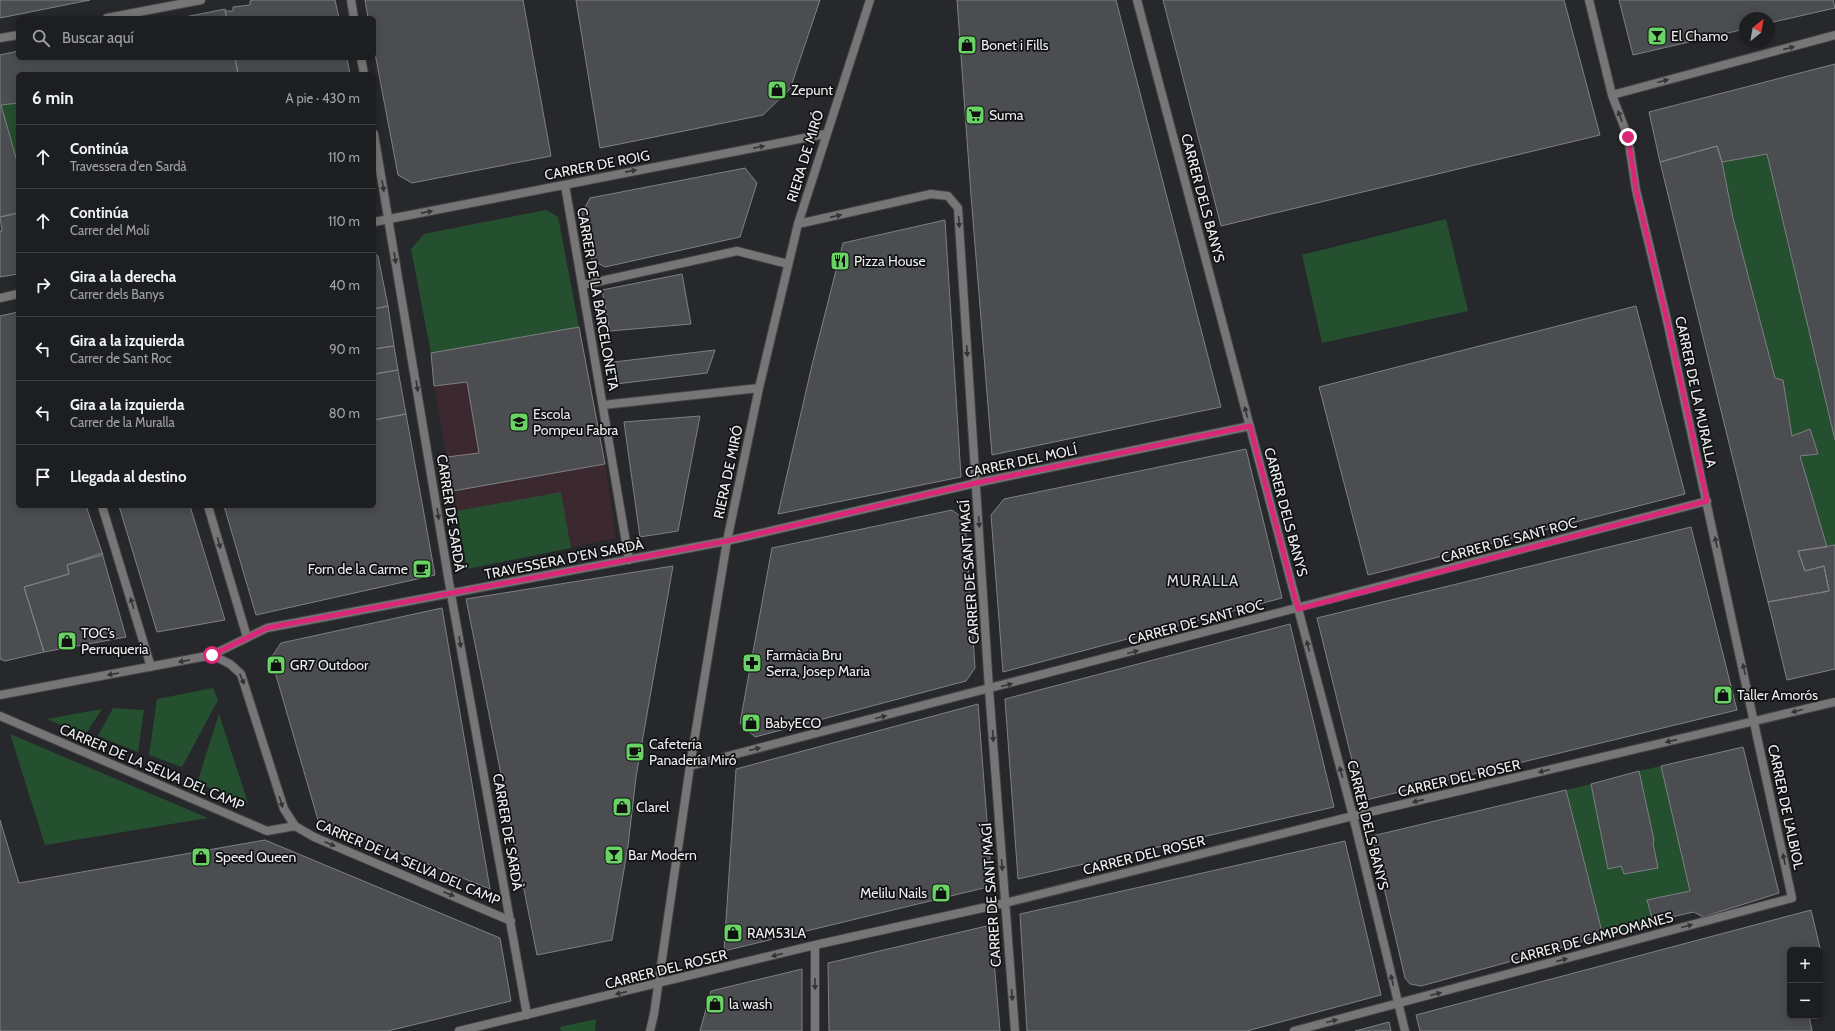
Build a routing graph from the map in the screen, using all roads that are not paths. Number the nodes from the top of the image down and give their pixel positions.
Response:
1 (201, 0) edge
2 (351, 0) edge
3 (870, 0) edge
4 (1137, 0) edge
5 (1589, 0) edge
6 (117, 16) edge
7 (354, 16) edge
8 (16, 35) edge
9 (1835, 35) edge
10 (0, 38) edge
11 (361, 60) edge
12 (364, 72) edge
13 (1612, 95) junction
14 (825, 134) junction
15 (376, 145) edge
16 (565, 185) junction
17 (389, 219) junction
18 (376, 222) edge
19 (798, 224) junction
20 (788, 264) junction
21 (583, 285) junction
22 (16, 294) edge
23 (0, 298) edge
24 (759, 388) junction
25 (603, 405) junction
26 (1250, 426) junction
27 (976, 483) junction
28 (1707, 501) junction
29 (103, 508) edge
30 (209, 508) edge
31 (727, 541) junction
32 (629, 560) junction
33 (451, 594) junction
34 (1298, 609) junction
35 (247, 637) junction
36 (212, 655) junction
37 (151, 667) junction
38 (989, 690) junction
39 (0, 695) edge
40 (1835, 702) edge
41 (0, 716) edge
42 (1755, 721) junction
43 (690, 766) junction
44 (1353, 816) junction
45 (295, 826) junction
46 (1792, 898) joint
47 (1005, 903) junction
48 (511, 920) junction
49 (815, 945) junction
50 (659, 984) junction
51 (1398, 1004) junction
52 (527, 1015) junction
53 (459, 1031) edge
54 (650, 1031) edge
55 (816, 1031) edge
56 (1015, 1031) edge
57 (1294, 1031) edge
58 (1405, 1031) edge

1 - 6 street
2 - 7 street
3 - 14 street, RIERA DE MIRÓ
26 -> 4 street, CARRER DELS BANYS
5 - 13 street, CARRER DE LA MURALLA
8 - 10 street
13 -> 9 street
11 - 12 street
28 -> 13 street, CARRER DE LA MURALLA
16 -> 14 street, CARRER DE ROIG
14 - 19 street, RIERA DE MIRÓ
15 -> 17 street, CARRER DE SARDÀ
17 -> 16 street, CARRER DE ROIG
16 - 21 street, CARRER DE LA BARCELONETA
17 - 18 street, CARRER DE ROIG
17 -> 33 street, CARRER DE SARDÀ
19 - 20 street, RIERA DE MIRÓ
19 -> 27 street, CARRER DE SANT MAGÍ
20 - 21 street
20 - 24 street, RIERA DE MIRÓ
21 - 25 street, CARRER DE LA BARCELONETA
22 - 23 street
24 - 25 street
24 - 31 street, RIERA DE MIRÓ
25 - 32 street, CARRER DE LA BARCELONETA
26 - 27 street, CARRER DEL MOLÍ
26 - 34 street, CARRER DELS BANYS
27 - 31 street, CARRER DEL MOLÍ
27 -> 38 street, CARRER DE SANT MAGÍ
28 - 34 street, CARRER DE SANT ROC
42 -> 28 street, CARRER DE LA MURALLA
37 -> 29 street
30 -> 35 street
31 - 32 street, TRAVESSERA D'EN SARDÀ
31 - 43 street, RIERA DE MIRÓ
32 - 33 street, TRAVESSERA D'EN SARDÀ
33 - 35 street, TRAVESSERA D'EN SARDÀ
33 -> 48 street, CARRER DE SARDÀ
38 -> 34 street, CARRER DE SANT ROC
44 -> 34 street, CARRER DELS BANYS
35 - 36 street, TRAVESSERA D'EN SARDÀ
36 -> 37 street, TRAVESSERA D'EN SARDÀ
36 -> 45 street
37 -> 39 street, TRAVESSERA D'EN SARDÀ
43 -> 38 street, CARRER DE SANT ROC
38 -> 47 street, CARRER DE SANT MAGÍ
40 -> 42 street, CARRER DEL ROSER
41 - 45 street, CARRER DE LA SELVA DEL CAMP
42 -> 44 street, CARRER DEL ROSER
46 -> 42 street, CARRER DE L'ALBIOL
43 - 50 street, RIERA DE MIRÓ
44 - 47 street, CARRER DEL ROSER
51 -> 44 street, CARRER DELS BANYS
45 -> 48 street, CARRER DE LA SELVA DEL CAMP
51 -> 46 street, CARRER DE CAMPOMANES
47 - 49 street, CARRER DEL ROSER
47 -> 56 street, CARRER DE SANT MAGÍ
48 - 52 street, CARRER DE SARDÀ
49 -> 50 street, CARRER DEL ROSER
49 -> 55 street
50 -> 52 street, CARRER DEL ROSER
50 - 54 street, RIERA DE MIRÓ
57 -> 51 street, CARRER DE CAMPOMANES
51 - 58 street, CARRER DELS BANYS
52 - 53 street, CARRER DEL ROSER

